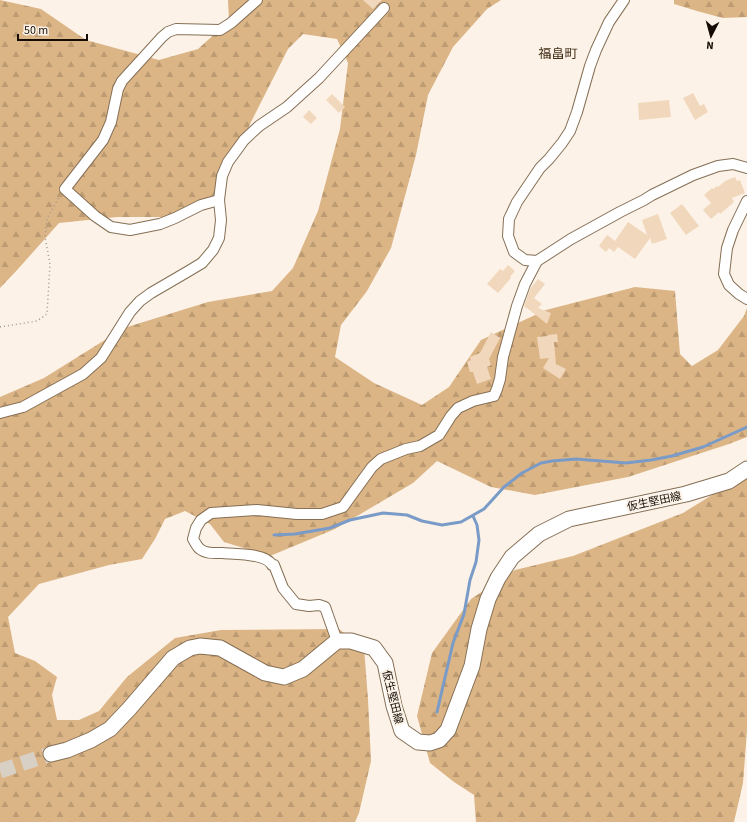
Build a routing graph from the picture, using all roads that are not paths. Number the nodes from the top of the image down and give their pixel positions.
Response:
1 (257, 0) edge
2 (624, 0) edge
3 (384, 8) dead end
4 (747, 168) edge
5 (219, 200) junction
6 (747, 201) edge
7 (536, 261) junction
8 (747, 299) edge
9 (0, 413) edge
10 (747, 469) edge
11 (336, 641) junction
12 (51, 754) tunnel mouth

1 - 5 street
2 - 7 street
3 - 5 street
4 - 7 street
5 - 9 street
6 - 8 street
7 - 11 street
10 - 11 main road, 仮生堅田線
11 - 12 main road

